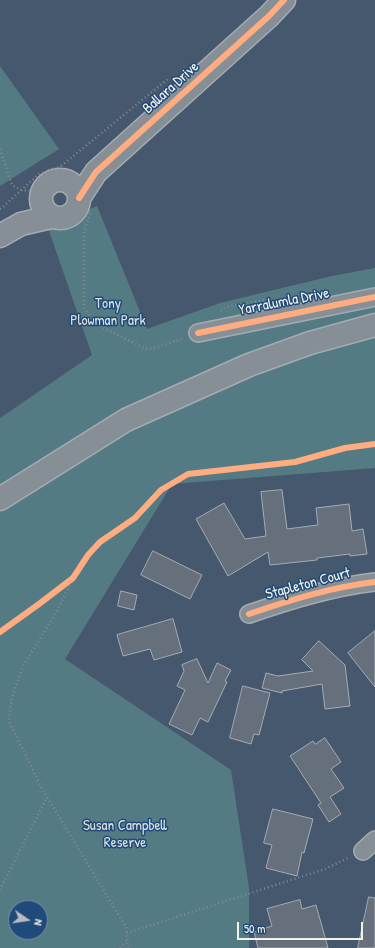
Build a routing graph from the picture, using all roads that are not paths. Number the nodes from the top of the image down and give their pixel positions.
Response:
1 (284, 0) edge
2 (96, 172) junction
3 (65, 180) junction
4 (39, 200) junction
5 (85, 204) junction
6 (0, 236) edge
7 (375, 297) edge
8 (375, 325) edge
9 (198, 333) road end
10 (0, 499) edge
11 (375, 582) edge
12 (249, 614) dead end

1 - 2 street, Ballara Drive
2 - 3 street, Ballara Drive
2 - 5 street, Ballara Drive
3 - 4 street, Ballara Drive
3 - 5 street
4 - 5 street, Ballara Drive
4 - 6 street, Ballara Drive
7 - 9 street, Yarralumla Drive
8 - 10 street
11 - 12 street, Stapleton Court

